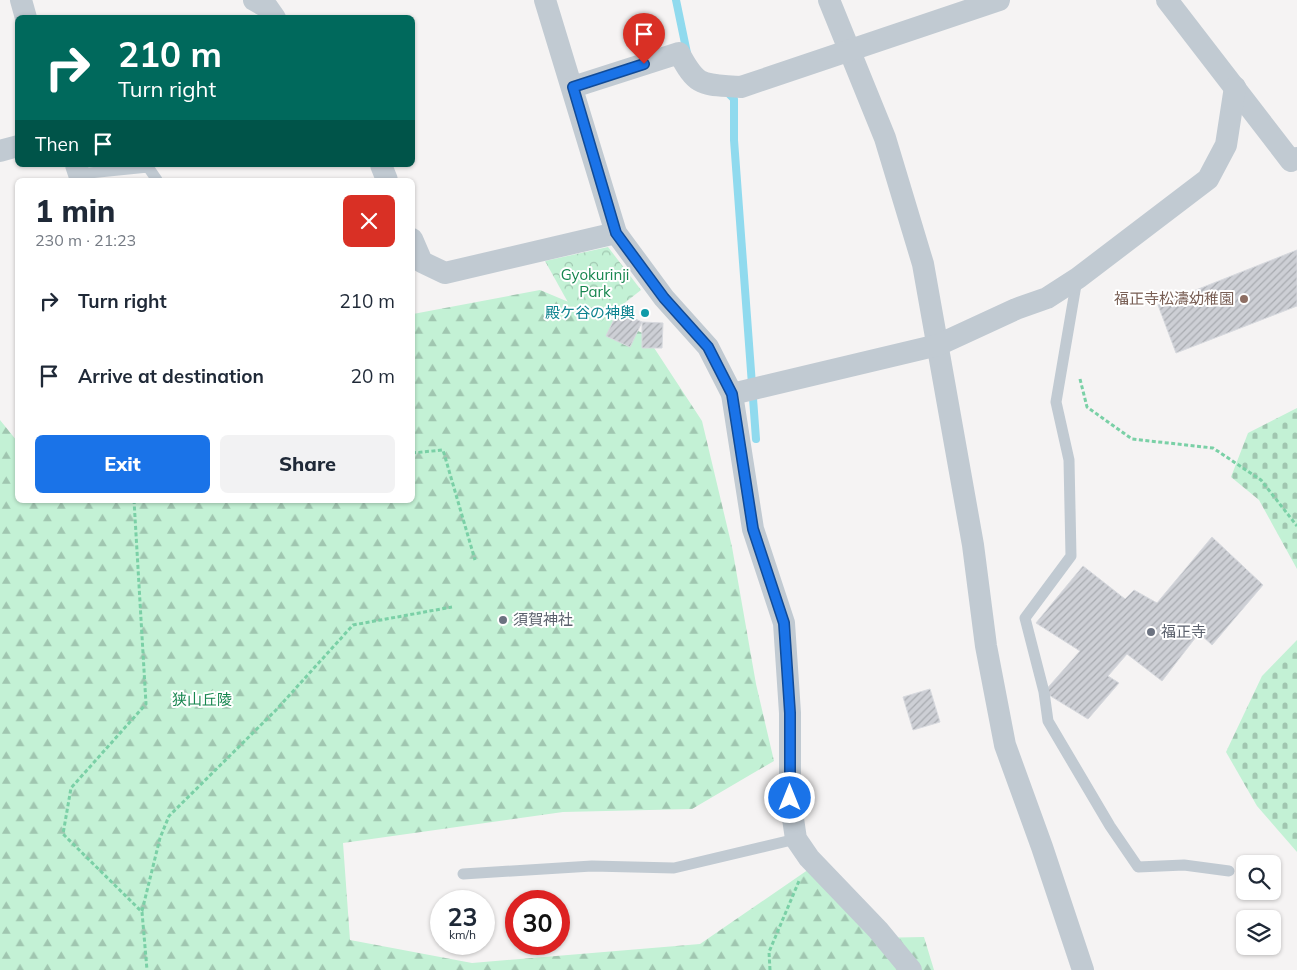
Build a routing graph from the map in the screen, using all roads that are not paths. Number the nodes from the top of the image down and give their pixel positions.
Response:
1 (20, 0) edge
2 (254, 0) edge
3 (545, 0) edge
4 (829, 0) edge
5 (999, 0) edge
6 (1167, 0) edge
7 (25, 15) edge
8 (273, 15) edge
9 (850, 49) junction
10 (573, 87) junction
11 (1235, 87) junction
12 (15, 147) edge
13 (0, 151) edge
14 (1297, 158) edge
15 (148, 167) edge
16 (148, 167) edge
17 (79, 173) edge
18 (156, 178) edge
19 (616, 233) junction
20 (415, 246) edge
21 (1078, 278) junction
22 (938, 345) junction
23 (732, 394) junction
24 (796, 839) junction
25 (1229, 871) dead end
26 (464, 874) dead end
27 (911, 970) edge
28 (1082, 970) edge

1 - 7 street
2 - 8 street
3 - 10 street
4 - 9 street
5 - 9 street
6 - 11 street
9 - 10 street
9 - 22 street
10 - 19 street
11 - 14 street
11 - 21 street
12 - 13 street
15 - 17 lane
16 - 18 lane
19 - 20 street
19 - 23 street
21 - 22 street
21 - 25 lane
22 - 23 street
22 - 28 street
23 - 24 street
24 - 26 lane
24 - 27 street

